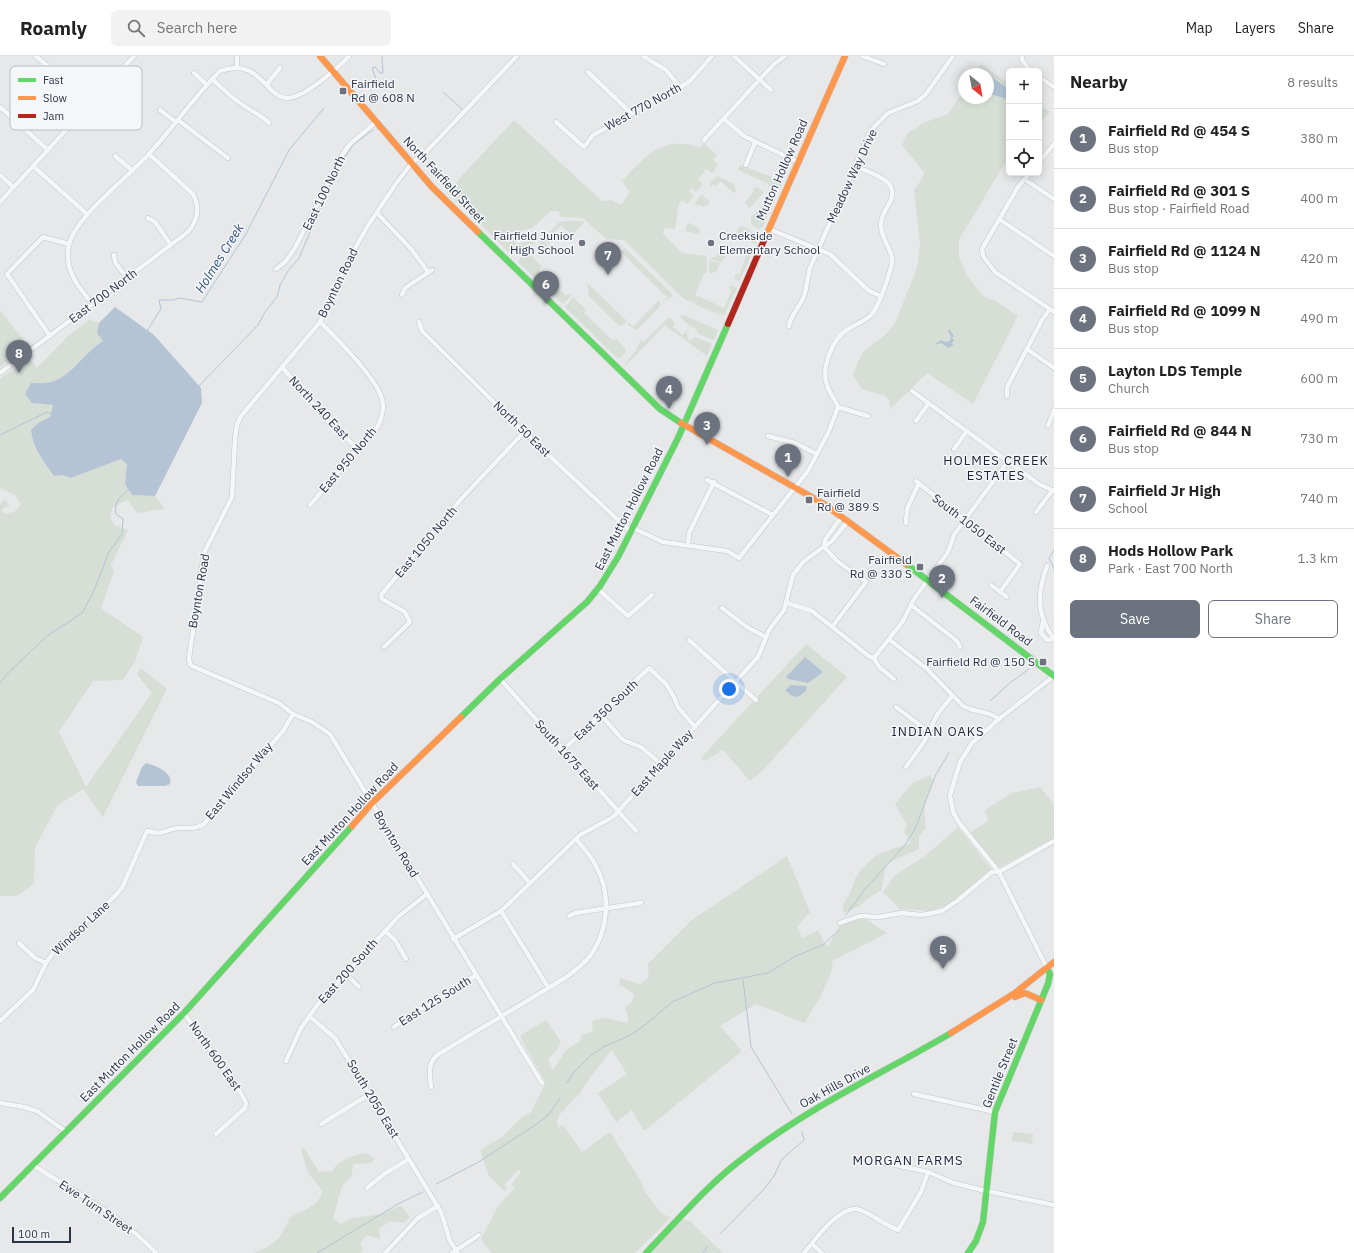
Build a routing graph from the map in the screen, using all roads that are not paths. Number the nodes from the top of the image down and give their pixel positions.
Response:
1 (36, 56) edge
2 (236, 56) edge
3 (320, 56) edge
4 (350, 56) edge
5 (517, 56) edge
6 (643, 56) edge
7 (712, 56) edge
8 (734, 56) edge
9 (785, 56) edge
10 (845, 56) edge
11 (862, 56) edge
12 (953, 56) edge
13 (1022, 56) edge
14 (132, 57) edge
15 (884, 64) dead end
16 (47, 66) edge
17 (124, 66) edge
18 (237, 66) junction
19 (280, 68) dead end
20 (1028, 68) edge
21 (334, 71) junction
22 (588, 72) dead end
23 (194, 73) dead end
24 (212, 79) junction
25 (1042, 79) edge
26 (760, 80) junction
27 (267, 84) junction
28 (207, 85) junction
29 (680, 87) junction
30 (1054, 87) edge
31 (771, 90) dead end
32 (0, 107) edge
33 (160, 110) dead end
34 (632, 114) junction
35 (10, 116) edge
36 (724, 118) junction
37 (177, 121) junction
38 (376, 122) junction
39 (556, 122) dead end
40 (269, 123) dead end
41 (26, 130) edge
42 (66, 130) edge
43 (704, 140) dead end
44 (755, 142) junction
45 (1054, 144) edge
46 (48, 150) junction
47 (149, 154) junction
48 (115, 156) dead end
49 (228, 158) dead end
50 (1042, 158) edge
51 (798, 162) junction
52 (411, 164) junction
53 (746, 164) dead end
54 (33, 166) junction
55 (855, 166) junction
56 (133, 171) junction
57 (0, 175) edge
58 (1027, 176) edge
59 (1024, 179) junction
60 (13, 187) junction
61 (1054, 199) edge
62 (0, 202) edge
63 (377, 213) junction
64 (87, 214) junction
65 (148, 218) dead end
66 (1000, 219) junction
67 (768, 229) junction
68 (69, 244) junction
69 (171, 245) junction
70 (818, 250) junction
71 (114, 255) dead end
72 (1054, 256) edge
73 (276, 269) dead end
74 (127, 278) junction
75 (402, 294) dead end
76 (880, 296) junction
77 (93, 304) junction
78 (1052, 311) edge
79 (320, 322) junction
80 (419, 322) dead end
81 (789, 326) dead end
82 (50, 336) junction
83 (1027, 349) junction
84 (282, 367) junction
85 (1054, 368) edge
86 (0, 373) edge
87 (912, 391) dead end
88 (1007, 396) dead end
89 (929, 403) junction
90 (838, 407) junction
91 (1054, 410) edge
92 (868, 416) dead end
93 (916, 420) dead end
94 (683, 426) junction
95 (1048, 426) dead end
96 (967, 431) junction
97 (524, 432) junction
98 (768, 436) dead end
99 (357, 448) junction
100 (954, 449) dead end
101 (817, 454) junction
102 (1008, 461) junction
103 (707, 480) dead end
104 (714, 482) junction
105 (796, 487) junction
106 (1053, 491) edge
107 (310, 505) dead end
108 (1036, 512) dead end
109 (773, 515) junction
110 (842, 516) junction
111 (848, 521) junction
112 (964, 521) junction
113 (906, 523) dead end
114 (632, 530) junction
115 (688, 544) junction
116 (824, 547) junction
117 (1047, 566) dead end
118 (928, 580) junction
119 (991, 585) dead end
120 (598, 588) junction
121 (1000, 592) junction
122 (652, 595) dead end
123 (1007, 597) dead end
124 (787, 603) junction
125 (911, 605) junction
126 (722, 608) dead end
127 (832, 627) junction
128 (766, 637) junction
129 (1054, 639) edge
130 (688, 640) dead end
131 (890, 640) junction
132 (384, 647) dead end
133 (960, 647) dead end
134 (874, 658) junction
135 (1054, 676) edge
136 (500, 679) junction
137 (894, 680) dead end
138 (735, 682) junction
139 (952, 696) junction
140 (756, 700) dead end
141 (896, 707) dead end
142 (293, 714) junction
143 (601, 715) junction
144 (999, 719) junction
145 (695, 727) junction
146 (929, 732) junction
147 (562, 751) junction
148 (661, 764) junction
149 (906, 767) dead end
150 (372, 804) junction
151 (618, 812) junction
152 (636, 831) dead end
153 (151, 832) joint
154 (576, 839) junction
155 (1054, 841) edge
156 (513, 864) dead end
157 (999, 872) junction
158 (530, 883) junction
159 (427, 894) junction
160 (641, 903) dead end
161 (607, 909) junction
162 (501, 911) junction
163 (569, 916) dead end
164 (840, 924) dead end
165 (385, 930) junction
166 (453, 939) junction
167 (19, 943) dead end
168 (406, 959) dead end
169 (1054, 962) edge
170 (46, 963) junction
171 (1047, 968) junction
172 (346, 974) junction
173 (475, 976) junction
174 (359, 987) dead end
175 (548, 988) junction
176 (1041, 1000) junction
177 (992, 1008) junction
178 (184, 1013) junction
179 (309, 1016) junction
180 (501, 1017) junction
181 (0, 1021) edge
182 (394, 1027) dead end
183 (286, 1061) dead end
184 (542, 1083) dead end
185 (431, 1087) dead end
186 (370, 1094) junction
187 (914, 1094) dead end
188 (0, 1103) edge
189 (995, 1112) junction
190 (322, 1124) dead end
191 (65, 1131) junction
192 (216, 1134) dead end
193 (409, 1159) junction
194 (882, 1162) dead end
195 (33, 1165) junction
196 (928, 1172) junction
197 (367, 1188) dead end
198 (986, 1191) junction
199 (0, 1198) edge
200 (1054, 1205) edge
201 (438, 1206) junction
202 (479, 1235) dead end
203 (812, 1244) junction
204 (455, 1252) edge
205 (156, 1253) edge
206 (385, 1253) edge
207 (646, 1253) edge
208 (804, 1253) edge
209 (822, 1253) edge
210 (968, 1253) edge

1 - 16 street
2 - 18 street
3 - 21 street
4 - 21 street
5 - 52 street, Boynton Road
6 - 29 street
7 - 29 street, West 770 North
8 - 26 street
9 - 26 street
10 - 51 street, Mutton Hollow Road
11 - 15 street
12 - 55 street, Meadow Way Drive
13 - 20 street
14 - 17 street
18 - 24 street
18 - 27 street
19 - 27 street
21 - 27 street
21 - 38 street
22 - 34 street
23 - 28 street
24 - 28 street
24 - 40 street
25 - 30 street
26 - 31 street
26 - 36 street
28 - 37 street
29 - 34 street, West 770 North
32 - 35 street
33 - 37 street
34 - 39 street, West 770 North
36 - 43 street
36 - 44 street
37 - 47 street
37 - 49 street
38 - 52 street, North Fairfield Street
38 - 73 street, East 100 North
41 - 46 street
42 - 46 street
44 - 51 street
44 - 53 street
45 - 50 street
46 - 54 street
47 - 56 street
47 - 69 street, East 700 North
48 - 56 street
51 - 67 street, Mutton Hollow Road
52 - 63 street, Boynton Road
52 - 94 street, North Fairfield Street
54 - 60 street
54 - 64 street
55 - 70 street, Meadow Way Drive
55 - 76 street
56 - 64 street
57 - 60 street
58 - 59 street
59 - 61 street
59 - 66 street
60 - 62 street
63 - 75 street
63 - 79 street, Boynton Road
64 - 68 street
65 - 69 street
66 - 72 street
66 - 78 street
67 - 70 street
67 - 94 street, Mutton Hollow Road
68 - 77 street
68 - 82 street
69 - 74 street, East 700 North
70 - 76 street
70 - 81 street, Meadow Way Drive
71 - 74 street
74 - 77 street, East 700 North
76 - 90 street
77 - 82 street, East 700 North
78 - 83 street
79 - 84 street, Boynton Road
79 - 99 street, East 950 North
80 - 97 street, North 50 East
82 - 86 street, East 700 North
83 - 85 street
83 - 88 street
84 - 99 street, North 240 East
84 - 142 street, Boynton Road
87 - 89 street
89 - 93 street
89 - 96 street
90 - 92 street
90 - 101 street
91 - 95 street
94 - 105 street, North Fairfield Street
94 - 114 street, East Mutton Hollow Road
96 - 100 street
96 - 102 street
97 - 114 street, North 50 East
97 - 132 street, East 1050 North
98 - 101 street
99 - 107 street, East 950 North
101 - 105 street
102 - 106 street
102 - 112 street
103 - 104 street
104 - 109 street
104 - 115 street
105 - 109 street
105 - 110 street, Fairfield Road
106 - 108 street
109 - 115 street, North 50 East
110 - 111 street, Fairfield Road
110 - 116 street, East Maple Way
111 - 116 street, East Maple Way
111 - 118 street, Fairfield Road
112 - 113 street, South 1050 East
112 - 118 street
112 - 121 street, South 1050 East
114 - 115 street, North 50 East
114 - 120 street, East Mutton Hollow Road
116 - 124 street, East Maple Way
116 - 127 street
117 - 129 street
118 - 125 street
118 - 135 street, Fairfield Road
119 - 121 street
120 - 122 street
120 - 136 street, East Mutton Hollow Road
121 - 123 street
124 - 127 street
124 - 128 street, East Maple Way
125 - 131 street
125 - 133 street
126 - 128 street
127 - 134 street
128 - 138 street, East Maple Way
130 - 138 street
131 - 134 street
131 - 139 street
134 - 137 street
135 - 144 street
136 - 147 street, South 1675 East
136 - 150 street, East Mutton Hollow Road
138 - 140 street
138 - 145 street, East Maple Way
139 - 144 street
139 - 146 street
141 - 146 street
142 - 150 street, Boynton Road
142 - 153 street, East Windsor Way
143 - 145 street, East 350 South
143 - 147 street, East 350 South
143 - 148 street
144 - 157 street
145 - 148 street, East Maple Way
146 - 149 street
147 - 151 street, South 1675 East
148 - 151 street, East Maple Way
150 - 159 street, Boynton Road
150 - 178 street, East Mutton Hollow Road
151 - 152 street, South 1675 East
151 - 154 street, East Maple Way
153 - 170 street, Windsor Lane
154 - 158 street, East Maple Way
154 - 161 street
155 - 157 street
156 - 158 street
157 - 164 street
157 - 171 street
158 - 162 street, East Maple Way
159 - 165 street, East 200 South
159 - 166 street, Boynton Road
160 - 161 street
161 - 163 street
161 - 175 street
162 - 166 street, East Maple Way
162 - 175 street
165 - 168 street
165 - 172 street, East 200 South
166 - 173 street, Boynton Road
167 - 170 street
169 - 171 street, Oak Hills Drive
170 - 181 street, Windsor Lane
171 - 176 street, Gentile Street
171 - 177 street, Oak Hills Drive
172 - 174 street
172 - 179 street, East 200 South
173 - 180 street, Boynton Road
173 - 182 street, East 125 South
175 - 180 street
176 - 177 street
176 - 189 street, Gentile Street
177 - 207 street, Oak Hills Drive
178 - 191 street, East Mutton Hollow Road
178 - 192 street, North 600 East
179 - 183 street, East 200 South
179 - 186 street, South 2050 East
180 - 184 street, Boynton Road
180 - 185 street
186 - 190 street
186 - 193 street, South 2050 East
187 - 189 street
188 - 191 street
189 - 198 street, Gentile Street
191 - 195 street, East Mutton Hollow Road
193 - 197 street
193 - 201 street, South 2050 East
194 - 196 street
195 - 199 street, East Mutton Hollow Road
195 - 205 street, Ewe Turn Street
196 - 198 street
196 - 203 street
198 - 200 street
198 - 210 street, Gentile Street
201 - 204 street, South 2050 East
201 - 206 street
202 - 204 street
203 - 208 street
203 - 209 street

